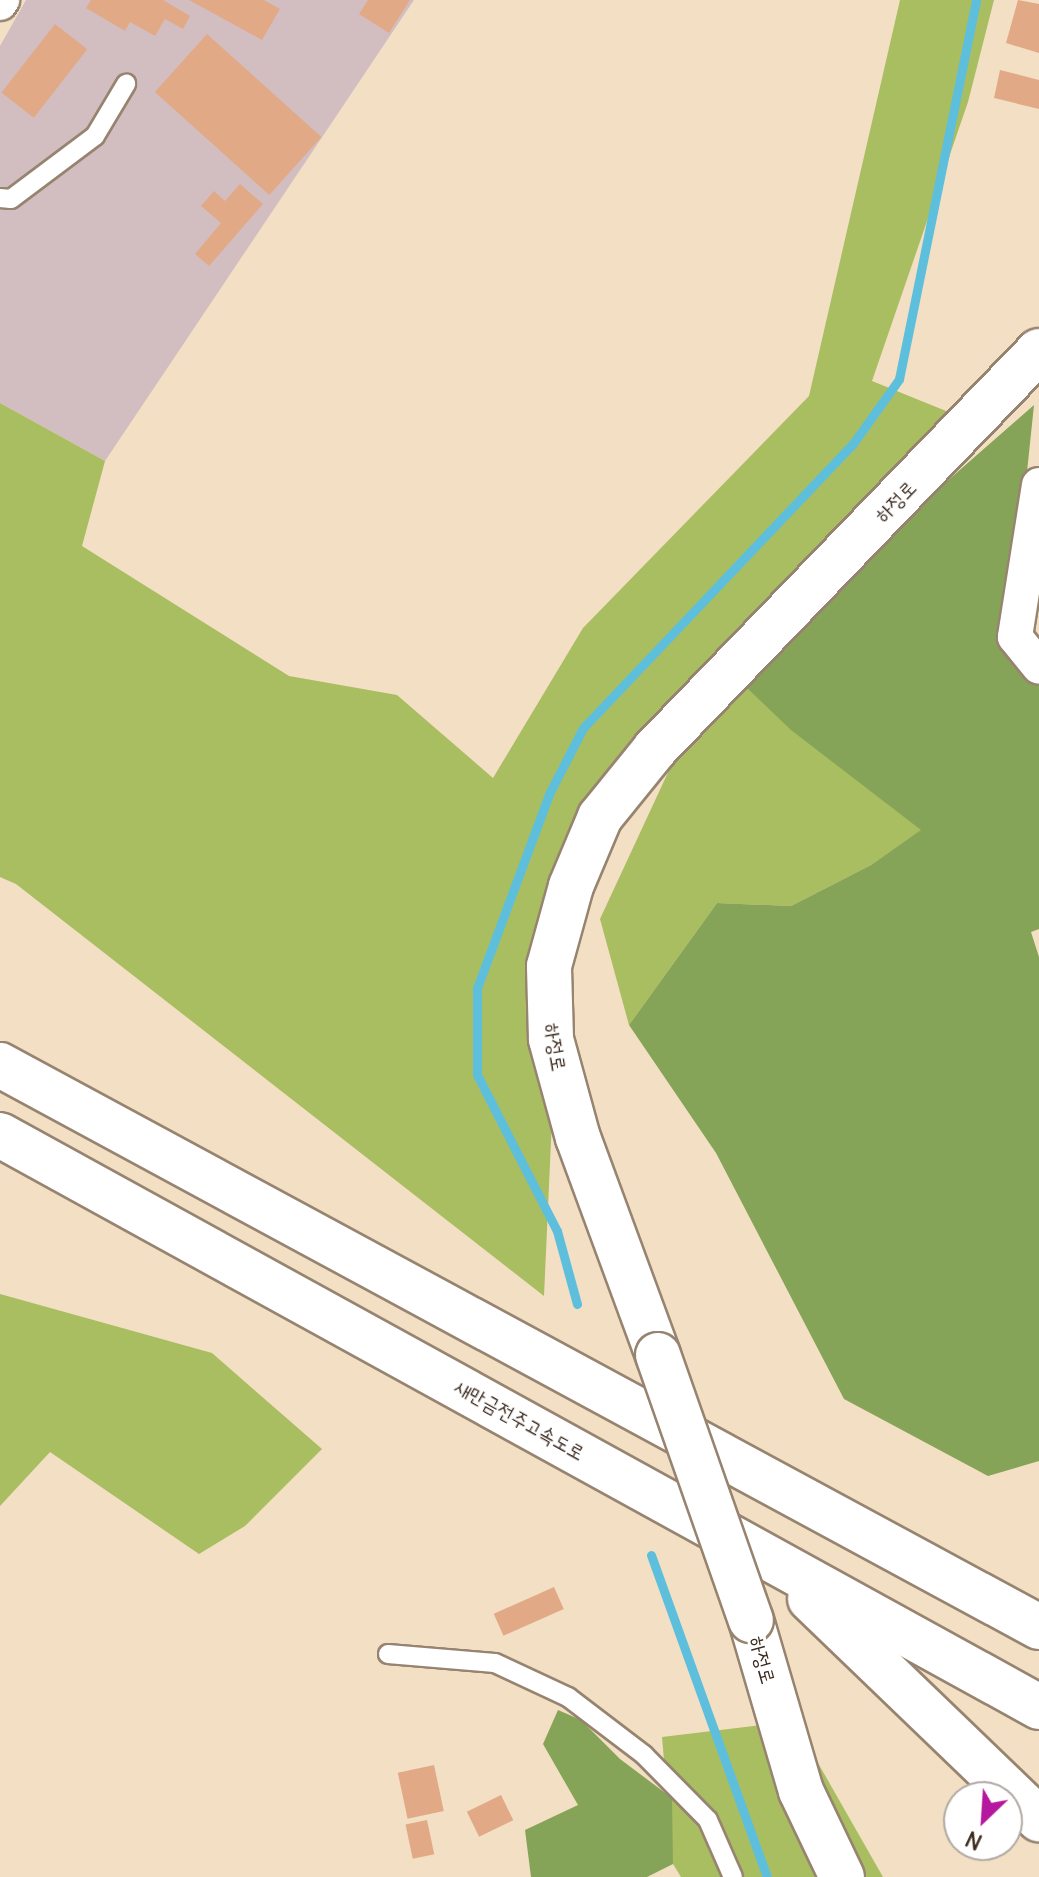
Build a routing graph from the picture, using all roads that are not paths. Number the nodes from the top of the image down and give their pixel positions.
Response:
1 (126, 84) dead end
2 (0, 198) edge
3 (1039, 351) edge
4 (1039, 485) edge
5 (1039, 667) edge
6 (0, 1065) edge
7 (0, 1135) edge
8 (749, 1544) junction
9 (1039, 1627) edge
10 (388, 1654) dead end
11 (1039, 1707) edge
12 (1039, 1819) edge
13 (733, 1877) edge
14 (842, 1877) edge

1 - 2 lane
3 - 14 main road, 하정로, bridge
4 - 5 street
6 - 9 main road
7 - 8 main road, 새만금전주고속도로
8 - 11 main road, 새만금전주고속도로
8 - 12 main road
10 - 13 lane

